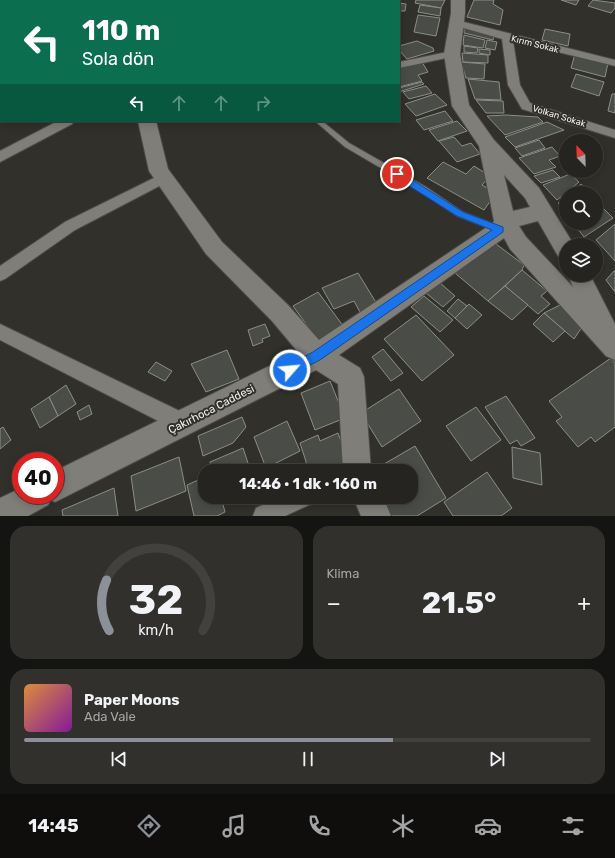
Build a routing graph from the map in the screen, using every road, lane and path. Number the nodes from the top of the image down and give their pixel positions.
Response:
1 (458, 9) edge
2 (507, 37) junction
3 (452, 54) junction
4 (615, 63) edge
5 (400, 65) edge
6 (66, 122) edge
7 (147, 122) edge
8 (319, 122) edge
9 (615, 134) edge
10 (488, 145) junction
11 (0, 157) edge
12 (164, 178) junction
13 (543, 211) junction
14 (502, 226) junction
15 (559, 238) edge
16 (0, 274) edge
17 (582, 282) edge
18 (0, 332) edge
19 (615, 347) edge
20 (317, 356) junction
21 (183, 424) junction
22 (357, 464) edge
23 (64, 483) edge
24 (20, 504) edge
25 (288, 504) edge
26 (371, 504) edge
27 (0, 514) edge
28 (263, 515) edge
29 (376, 516) edge

1 - 2 street, Kırım Sokak
1 - 3 street
2 - 4 street, Kırım Sokak
2 - 9 street, Volkan Sokak
3 - 5 street
3 - 10 street
6 - 11 street
7 - 12 street
8 - 14 lane
10 - 13 street
10 - 14 street
12 - 16 street
12 - 20 street
13 - 14 street, Çakırhoca Caddesi
13 - 15 street
14 - 19 street
14 - 20 street, Çakırhoca Caddesi
17 - 19 street
18 - 21 street
20 - 21 street, Çakırhoca Caddesi
20 - 22 street
21 - 23 street, Çakırhoca Caddesi
24 - 27 street
25 - 28 street
26 - 29 street

